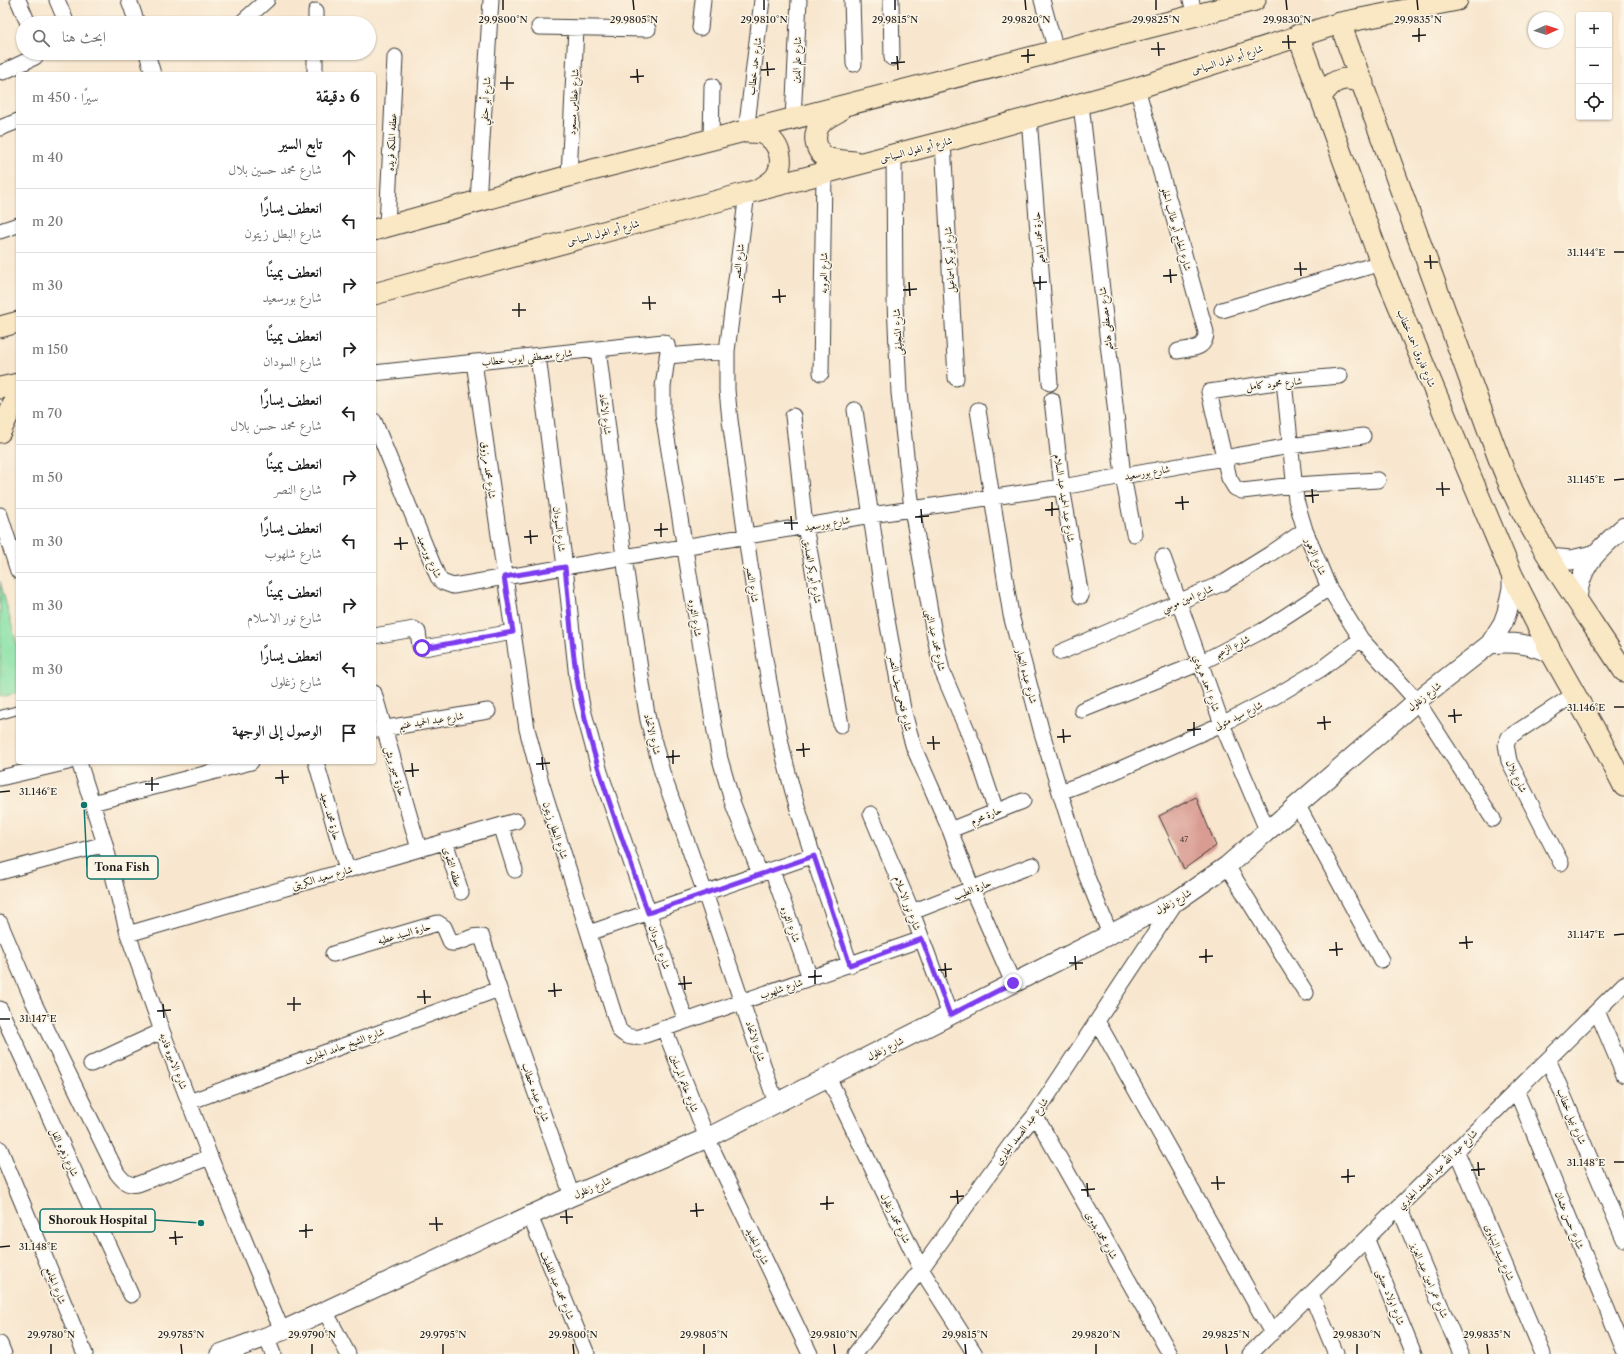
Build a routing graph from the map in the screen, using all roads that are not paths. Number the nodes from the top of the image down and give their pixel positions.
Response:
1 (18, 0) edge
2 (57, 0) edge
3 (129, 0) edge
4 (266, 0) edge
5 (491, 0) edge
6 (703, 0) edge
7 (762, 0) edge
8 (799, 0) edge
9 (852, 0) edge
10 (891, 0) edge
11 (1042, 0) edge
12 (1255, 0) edge
13 (1456, 0) edge
14 (1193, 8) edge
15 (25, 16) edge
16 (64, 16) edge
17 (135, 16) edge
18 (249, 16) edge
19 (1340, 23) junction
20 (539, 27) dead end
21 (576, 28) junction
22 (700, 28) dead end
23 (648, 29) dead end
24 (1298, 36) junction
25 (1056, 51) junction
26 (395, 57) dead end
27 (892, 58) dead end
28 (29, 60) edge
29 (148, 60) edge
30 (315, 60) edge
31 (854, 64) dead end
32 (3, 72) dead end
33 (152, 72) edge
34 (314, 72) edge
35 (1363, 83) junction
36 (712, 86) dead end
37 (1137, 88) junction
38 (1321, 97) junction
39 (850, 104) junction
40 (1081, 104) junction
41 (1028, 118) junction
42 (793, 119) junction
43 (16, 122) edge
44 (0, 128) edge
45 (746, 132) junction
46 (711, 140) junction
47 (943, 142) junction
48 (894, 155) junction
49 (864, 162) junction
50 (824, 173) junction
51 (569, 176) junction
52 (752, 191) junction
53 (478, 201) junction
54 (16, 226) edge
55 (381, 228) edge
56 (0, 231) edge
57 (1381, 263) junction
58 (376, 293) edge
59 (1222, 310) dead end
60 (16, 323) edge
61 (0, 327) edge
62 (598, 349) junction
63 (728, 351) junction
64 (1178, 351) dead end
65 (538, 356) junction
66 (667, 356) junction
67 (474, 362) junction
68 (821, 372) dead end
69 (376, 373) edge
70 (1340, 376) dead end
71 (956, 378) dead end
72 (1284, 381) junction
73 (1050, 383) dead end
74 (16, 384) edge
75 (0, 388) edge
76 (1052, 400) dead end
77 (16, 401) edge
78 (855, 410) dead end
79 (978, 410) dead end
80 (793, 416) dead end
81 (376, 425) edge
82 (0, 432) edge
83 (1363, 436) dead end
84 (1290, 446) junction
85 (1224, 459) junction
86 (1123, 476) junction
87 (1378, 480) dead end
88 (1294, 485) junction
89 (1062, 487) junction
90 (992, 497) junction
91 (912, 509) junction
92 (0, 515) edge
93 (871, 515) junction
94 (805, 526) junction
95 (1624, 527) edge
96 (1305, 530) junction
97 (1134, 534) dead end
98 (746, 536) junction
99 (685, 547) junction
100 (1593, 555) junction
101 (624, 557) junction
102 (1163, 557) dead end
103 (1550, 558) junction
104 (16, 565) edge
105 (565, 567) junction
106 (1512, 575) junction
107 (504, 577) junction
108 (1330, 588) junction
109 (1081, 596) dead end
110 (1577, 601) junction
111 (1179, 602) junction
112 (513, 632) junction
113 (376, 636) edge
114 (1361, 639) junction
115 (1490, 644) junction
116 (1061, 652) dead end
117 (1552, 654) junction
118 (1200, 663) junction
119 (1622, 664) edge
120 (1575, 694) junction
121 (1417, 701) junction
122 (376, 707) edge
123 (1082, 710) dead end
124 (16, 711) edge
125 (488, 711) dead end
126 (0, 715) edge
127 (1222, 724) junction
128 (841, 725) dead end
129 (379, 729) edge
130 (60, 764) edge
131 (80, 764) edge
132 (236, 764) edge
133 (317, 764) edge
134 (198, 769) edge
135 (0, 778) edge
136 (1624, 786) edge
137 (1060, 792) junction
138 (1023, 801) dead end
139 (92, 803) junction
140 (1297, 804) junction
141 (996, 811) junction
142 (871, 814) dead end
143 (1493, 819) dead end
144 (516, 821) dead end
145 (501, 825) junction
146 (950, 830) junction
147 (1267, 830) junction
148 (445, 841) junction
149 (105, 844) junction
150 (419, 849) junction
151 (814, 856) junction
152 (1561, 863) dead end
153 (1033, 865) dead end
154 (1227, 866) junction
155 (347, 870) junction
156 (515, 870) dead end
157 (0, 872) edge
158 (766, 872) junction
159 (972, 889) junction
160 (461, 892) dead end
161 (706, 893) junction
162 (1178, 900) junction
163 (912, 912) junction
164 (648, 913) junction
165 (0, 923) edge
166 (589, 933) junction
167 (128, 934) junction
168 (1110, 934) junction
169 (922, 939) junction
170 (333, 954) dead end
171 (1381, 960) dead end
172 (850, 965) junction
173 (810, 978) junction
174 (1013, 983) junction
175 (1624, 984) edge
176 (499, 989) junction
177 (1306, 994) dead end
178 (742, 1000) junction
179 (0, 1009) edge
180 (1597, 1011) junction
181 (950, 1015) junction
182 (686, 1021) junction
183 (1097, 1022) junction
184 (664, 1028) junction
185 (162, 1031) junction
186 (1548, 1059) junction
187 (91, 1064) dead end
188 (1624, 1075) edge
189 (828, 1076) junction
190 (1516, 1090) junction
191 (189, 1102) junction
192 (776, 1103) junction
193 (1034, 1115) junction
194 (706, 1138) junction
195 (0, 1149) edge
196 (1456, 1150) junction
197 (210, 1157) junction
198 (572, 1196) junction
199 (1399, 1207) junction
200 (530, 1216) junction
201 (1624, 1239) edge
202 (1367, 1240) junction
203 (921, 1269) junction
204 (1311, 1294) junction
205 (131, 1295) dead end
206 (325, 1311) junction
207 (1272, 1333) junction
208 (274, 1334) junction
209 (0, 1344) edge
210 (1624, 1350) edge
211 (4, 1354) edge
212 (85, 1354) edge
213 (220, 1354) edge
214 (273, 1354) edge
215 (348, 1354) edge
216 (587, 1354) edge
217 (810, 1354) edge
218 (855, 1354) edge
219 (975, 1354) edge
220 (1170, 1354) edge
221 (1250, 1354) edge
222 (1336, 1354) edge
223 (1414, 1354) edge
224 (1461, 1354) edge
225 (1544, 1354) edge

1 - 15 street
2 - 16 street
3 - 17 street
4 - 18 street
5 - 53 street, شارع أبو حنفي
6 - 22 street
7 - 45 street, شارع حمد خطاب
8 - 42 street, شارع علم الدين
9 - 31 street
10 - 27 street
11 - 25 street
12 - 14 main road
13 - 19 main road, شارع أبو الهول السياحى
14 - 25 main road
19 - 24 main road, شارع أبو الهول السياحى
19 - 35 main road
20 - 21 street
21 - 23 street
21 - 51 street, شارع غطاس مسعود
24 - 37 main road, شارع أبو الهول السياحى
24 - 38 main road, شارع فاروق احمد خطاب
25 - 39 main road
26 - 55 street, عطفه الملكه فريده
28 - 32 street
29 - 33 street
30 - 34 street
35 - 38 main road
35 - 103 main road
36 - 46 street
37 - 40 main road, شارع أبو الهول السياحى
37 - 64 street, شارع الحاج أبو طالب الحلو
38 - 57 main road, شارع فاروق احمد خطاب
39 - 42 main road
39 - 49 main road
40 - 41 main road, شارع أبو الهول السياحى
40 - 86 street, شارع مصطفى هاشم
41 - 47 main road, شارع أبو الهول السياحى
41 - 73 street, حارة محمد ابراهيم
42 - 45 main road
43 - 44 street
45 - 46 main road
45 - 52 main road
46 - 51 main road
47 - 48 main road, شارع أبو الهول السياحى
47 - 71 street, شارع أبو بكر اسماعيل
48 - 49 main road, شارع أبو الهول السياحى
48 - 91 street, شارع المنجليفى
49 - 50 main road, شارع أبو الهول السياحى
50 - 52 main road, شارع أبو الهول السياحى
50 - 68 street, شارع العروبه
51 - 53 main road
52 - 58 main road, شارع أبو الهول السياحى
52 - 63 street, شارع النصر
53 - 55 main road
54 - 56 street
57 - 59 street
57 - 106 main road, شارع فاروق احمد خطاب
60 - 61 main road
62 - 65 street, شارع مصطفي ايوب خطاب
62 - 66 street, شارع مصطفي ايوب خطاب
62 - 101 street, شارع الاتحاد
63 - 66 street
63 - 98 street, شارع النصر
65 - 67 street, شارع مصطفي ايوب خطاب
65 - 105 street, شارع السودان
66 - 99 street, شارع الثوره
67 - 69 street, شارع مصطفي ايوب خطاب
67 - 107 street, شارع محمد مرزوق
70 - 72 street, شارع محمود كامل
72 - 84 street, شارع الزهور
72 - 85 street, شارع محمود كامل
74 - 75 main road
76 - 89 street, شارع عبد الحميد عبد السلام
77 - 82 main road
78 - 93 street, شارع فتحى سيف النصر
79 - 90 street, شارع عبده النجار
80 - 94 street, شارع أبو بكر الصديق
81 - 107 street, شارع بورسعيد
83 - 84 street, شارع بورسعيد
84 - 85 street, شارع بورسعيد
84 - 88 street, شارع الزهور
85 - 86 street, شارع بورسعيد
85 - 88 street
86 - 89 street, شارع بورسعيد
86 - 97 street, شارع مصطفى هاشم
87 - 88 street
88 - 96 street, شارع الزهور
89 - 90 street, شارع بورسعيد
89 - 109 street, شارع عبد الحميد عبد السلام
90 - 91 street, شارع بورسعيد
90 - 137 street, شارع عبده النجار
91 - 93 street, شارع بورسعيد
91 - 141 street, شارع محمد عبد النبى
92 - 104 street
93 - 94 street, شارع بورسعيد
93 - 146 street, شارع فتحى سيف النصر
94 - 98 street, شارع بورسعيد
94 - 128 street, شارع أبو بكر الصديق
95 - 100 street
96 - 108 street, شارع الزهور
96 - 111 street, شارع امين موسي
98 - 99 street, شارع بورسعيد
98 - 151 street, شارع النصر
99 - 101 street, شارع بورسعيد
99 - 158 street, شارع الثوره
100 - 103 street
100 - 110 street
101 - 105 street, شارع بورسعيد
101 - 161 street, شارع الاتحاد
102 - 111 street, شارع احمد هريدي
103 - 110 main road
105 - 107 street, شارع بورسعيد
105 - 164 street, شارع السودان
106 - 115 street, شارع زغلول
106 - 117 main road, شارع فاروق احمد خطاب
107 - 112 street, شارع البطل زيتون
108 - 114 street, شارع الزهور
108 - 118 street, شارع الزعيم
110 - 119 main road
111 - 116 street, شارع امين موسي
111 - 118 street, شارع احمد هريدي
112 - 113 street
112 - 166 street, شارع البطل زيتون
114 - 121 street, شارع الزهور
114 - 127 street, شارع سيد متولى
115 - 117 street
115 - 121 street, شارع زغلول
117 - 120 main road
118 - 123 street, شارع الزعيم
118 - 127 street, شارع احمد هريدي
120 - 136 main road
120 - 152 street, شارع بلال
121 - 140 street, شارع زغلول
121 - 143 street, شارع الزهور
122 - 129 street, حارة سمير بريش
124 - 126 lane
125 - 129 street, شارع عبد الحميد غنيم
127 - 137 street, شارع سيد متولى
127 - 147 street, شارع احمد هريدي
129 - 150 street, حارة سمير بريش
130 - 135 street
131 - 139 street, شارع الاميره فاديه
132 - 134 street
133 - 155 street, حارة محمد سعيد
134 - 139 street
137 - 168 street, شارع عبده النجار
138 - 141 street, حارة محرم
139 - 149 street, شارع الاميره فاديه
140 - 147 street, شارع زغلول
140 - 171 street
141 - 146 street, حارة محرم
142 - 163 street, شارع نور الاسلام
144 - 145 street, شارع سعيد الكريتى
145 - 148 street, شارع سعيد الكريتى
145 - 156 street
146 - 159 street, شارع فتحى سيف النصر
147 - 154 street, شارع زغلول
148 - 150 street, شارع سعيد الكريتى
148 - 160 street, عطفه التقوى
149 - 157 street
149 - 167 street, شارع الاميره فاديه
150 - 155 street, شارع سعيد الكريتى
151 - 158 street
151 - 172 street, شارع النصر
153 - 159 street, حارة الطيب
154 - 162 street, شارع زغلول
154 - 177 street
155 - 167 street, شارع سعيد الكريتى
158 - 161 street
158 - 173 street, شارع الثوره
159 - 163 street, حارة الطيب
159 - 174 street, شارع فتحى سيف النصر
161 - 164 street
161 - 178 street, شارع الاتحاد
162 - 168 street, شارع زغلول
162 - 183 street, شارع عبد الصمد الجابرى
163 - 169 street, شارع نور الاسلام
164 - 166 street
164 - 182 street, شارع السودان
165 - 197 street
166 - 184 street, شارع البطل زيتون
167 - 185 street, شارع الاميره فاديه
168 - 174 street, شارع زغلول
169 - 172 street, شارع شلهوب
169 - 181 street, شارع نور الاسلام
170 - 176 street, حارة السيد عطيه
172 - 173 street, شارع شلهوب
173 - 178 street, شارع شلهوب
174 - 181 street, شارع زغلول
175 - 180 street, شارع عبد الله عبد الصمد الجابري
176 - 191 street, شارع الشيخ حامد الجابرى
176 - 198 street, شارع عبده خطاب
178 - 182 street, شارع شلهوب
178 - 192 street, شارع الاتحاد
179 - 205 street, شارع زهره الفل
180 - 186 street, شارع عبد الله عبد الصمد الجابري
180 - 188 street
181 - 189 street, شارع زغلول
182 - 184 street, شارع شلهوب
183 - 193 street, شارع عبد الصمد الجابرى
183 - 207 street
184 - 194 street, شارع خاتم المرسلين
185 - 187 street
185 - 191 street, شارع الاميره فاديه
186 - 190 street, شارع عبد الله عبد الصمد الجابري
186 - 201 street, شارع نبيل خطاب
189 - 192 street, شارع زغلول
189 - 203 street, شارع محمد زغلول
190 - 196 street, شارع عبد الله عبد الصمد الجابري
190 - 210 street, شارع حسن عثمان
191 - 197 street, شارع الاميره فاديه
192 - 194 street, شارع زغلول
193 - 203 street, شارع عبد الصمد الجابرى
193 - 220 street, شارع محمد بدوى
194 - 198 street, شارع زغلول
194 - 217 street, شارع الجديد
195 - 212 street, شارع الجامع
196 - 199 street, شارع عبد الله عبد الصمد الجابري
196 - 225 street, شارع سيد البنهاوى
197 - 208 street, شارع الاميره فاديه
198 - 200 street, شارع زغلول
199 - 202 street, شارع عبد الله عبد الصمد الجابري
199 - 224 street, شارع عمر امين عبد العزيز
200 - 206 street, شارع زغلول
200 - 216 street, شارع محمد عبد اللطيف
202 - 204 street, شارع عبد الله عبد الصمد الجابري
202 - 223 street, شارع اولاد حبشى
203 - 218 street, شارع عبد الصمد الجابرى
203 - 219 street, شارع محمد زغلول
204 - 207 street, شارع عبد الله عبد الصمد الجابري
204 - 222 street
206 - 208 street, شارع زغلول
206 - 215 street
207 - 221 street, شارع عبد الله عبد الصمد الجابري
208 - 213 street, شارع زغلول
208 - 214 street, شارع الاميره فاديه
209 - 211 street

